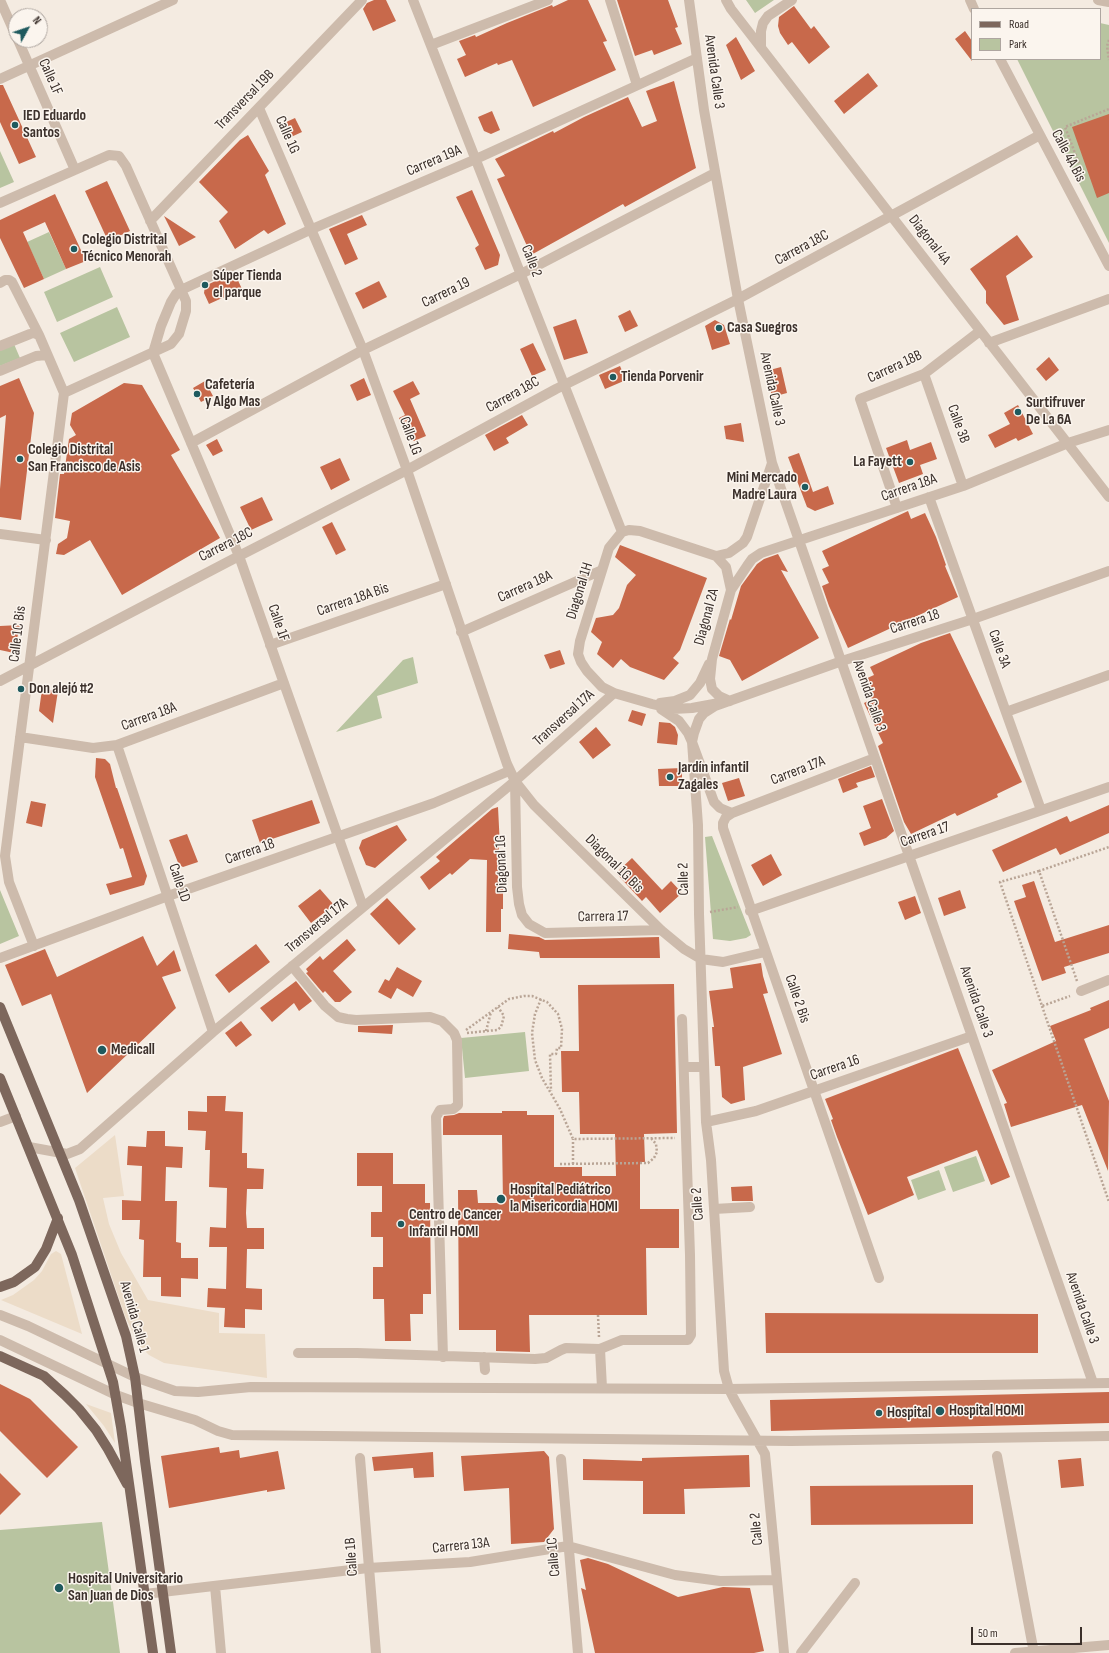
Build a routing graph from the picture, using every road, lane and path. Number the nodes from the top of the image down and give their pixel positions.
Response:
1 (0, 0) edge
2 (173, 0) edge
3 (362, 0) edge
4 (413, 0) edge
5 (548, 0) edge
6 (610, 0) edge
7 (689, 0) edge
8 (726, 0) edge
9 (792, 0) edge
10 (1098, 0) edge
11 (1109, 2) edge
12 (8, 18) edge
13 (1109, 40) edge
14 (431, 45) junction
15 (21, 48) edge
16 (761, 48) junction
17 (697, 58) junction
18 (1001, 60) edge
19 (1109, 60) edge
20 (29, 66) junction
21 (0, 79) edge
22 (637, 85) junction
23 (259, 108) junction
24 (1109, 110) edge
25 (1040, 135) junction
26 (476, 159) junction
27 (76, 170) junction
28 (715, 173) junction
29 (1061, 175) junction
30 (0, 203) edge
31 (892, 217) junction
32 (150, 221) junction
33 (312, 229) junction
34 (1109, 266) edge
35 (521, 274) junction
36 (0, 283) edge
37 (181, 290) junction
38 (738, 299) junction
39 (1109, 299) edge
40 (980, 330) junction
41 (39, 335) junction
42 (989, 343) junction
43 (0, 346) edge
44 (363, 350) junction
45 (153, 353) junction
46 (47, 356) junction
47 (0, 371) edge
48 (924, 374) junction
49 (564, 384) junction
50 (64, 393) junction
51 (1109, 430) edge
52 (191, 442) junction
53 (1068, 444) junction
54 (772, 463) junction
55 (407, 470) junction
56 (963, 486) junction
57 (929, 497) junction
58 (1109, 497) edge
59 (897, 508) junction
60 (622, 532) junction
61 (0, 534) edge
62 (46, 540) junction
63 (800, 541) junction
64 (238, 556) junction
65 (716, 556) junction
66 (602, 570) junction
67 (1109, 571) edge
68 (446, 584) junction
69 (731, 590) junction
70 (973, 619) junction
71 (461, 632) junction
72 (270, 645) junction
73 (712, 659) junction
74 (842, 661) junction
75 (582, 662) joint
76 (29, 666) junction
77 (1109, 675) edge
78 (0, 681) edge
79 (284, 683) junction
80 (614, 693) junction
81 (730, 701) junction
82 (652, 704) junction
83 (1006, 712) junction
84 (20, 737) junction
85 (692, 742) junction
86 (117, 745) junction
87 (875, 758) junction
88 (509, 771) junction
89 (515, 781) junction
90 (1109, 787) edge
91 (1042, 810) junction
92 (732, 813) junction
93 (338, 837) junction
94 (1109, 847) edge
95 (910, 856) junction
96 (1039, 871) junction
97 (168, 896) junction
98 (363, 907) junction
99 (749, 908) junction
100 (699, 914) junction
101 (661, 930) junction
102 (545, 933) joint
103 (34, 946) junction
104 (765, 952) junction
105 (0, 958) edge
106 (700, 958) junction
107 (292, 966) junction
108 (1109, 980) edge
109 (1081, 991) junction
110 (541, 999) junction
111 (498, 1006) junction
112 (1042, 1006) junction
113 (0, 1007) edge
114 (492, 1011) junction
115 (682, 1019) dead end
116 (486, 1031) junction
117 (213, 1032) junction
118 (972, 1036) junction
119 (684, 1067) junction
120 (704, 1067) junction
121 (0, 1078) edge
122 (551, 1092) junction
123 (813, 1092) junction
124 (16, 1116) junction
125 (0, 1122) edge
126 (706, 1122) junction
127 (686, 1137) junction
128 (651, 1138) junction
129 (573, 1139) junction
130 (29, 1147) junction
131 (61, 1153) junction
132 (560, 1164) dead end
133 (572, 1164) junction
134 (1109, 1202) edge
135 (750, 1207) dead end
136 (714, 1209) junction
137 (58, 1218) junction
138 (879, 1278) dead end
139 (0, 1287) edge
140 (0, 1315) edge
141 (598, 1315) dead end
142 (0, 1340) edge
143 (600, 1349) junction
144 (298, 1353) dead end
145 (0, 1356) edge
146 (443, 1357) junction
147 (484, 1357) junction
148 (108, 1365) junction
149 (485, 1370) dead end
150 (135, 1377) junction
151 (1093, 1383) junction
152 (1109, 1383) edge
153 (602, 1388) junction
154 (729, 1389) junction
155 (116, 1394) junction
156 (138, 1403) junction
157 (1109, 1436) edge
158 (757, 1441) junction
159 (997, 1456) dead end
160 (360, 1458) dead end
161 (561, 1459) dead end
162 (130, 1491) junction
163 (568, 1546) junction
164 (368, 1568) junction
165 (777, 1580) junction
166 (855, 1583) dead end
167 (215, 1586) junction
168 (162, 1592) junction
169 (145, 1594) junction
170 (1109, 1645) edge
171 (1034, 1652) edge
172 (152, 1653) edge
173 (171, 1653) edge
174 (221, 1653) edge
175 (376, 1653) edge
176 (578, 1653) edge
177 (784, 1653) edge
178 (801, 1653) edge
179 (1015, 1653) edge

1 - 12 street
2 - 20 street
3 - 23 street, Transversal 19B
4 - 14 street, Calle 2
5 - 14 street
6 - 22 street
7 - 17 street, Avenida Calle 3
8 - 16 street, Diagonal 4A
9 - 16 street
10 - 11 street
13 - 19 path
14 - 26 street, Calle 2
15 - 20 street, Calle 1F
16 - 31 street, Diagonal 4A
17 - 22 street, Carrera 19A
17 - 28 street, Avenida Calle 3
18 - 25 street, Calle 4A Bis
20 - 21 street
20 - 27 street, Calle 1F
22 - 26 street, Carrera 19A
23 - 32 street, Transversal 19B
23 - 33 street, Calle 1G
24 - 29 path
25 - 29 street, Calle 4A Bis
25 - 31 street, Carrera 18C
26 - 33 street, Carrera 19A
26 - 35 street, Calle 2
27 - 30 street
27 - 32 street
28 - 35 street, Carrera 19
28 - 38 street, Avenida Calle 3
29 - 34 street, Calle 4A Bis
31 - 38 street, Carrera 18C
31 - 40 street, Diagonal 4A
32 - 37 street
33 - 37 street, Carrera 19A
33 - 44 street, Calle 1G
35 - 44 street, Carrera 19
35 - 49 street, Calle 2
36 - 41 street
37 - 45 street
37 - 45 street
38 - 49 street, Carrera 18C
38 - 54 street, Avenida Calle 3
39 - 42 street
40 - 42 street, Diagonal 4A
40 - 48 street, Carrera 18B
41 - 43 street
41 - 46 street
42 - 53 street, Diagonal 4A
44 - 52 street, Carrera 19
44 - 55 street, Calle 1G
45 - 50 street
45 - 52 street, Calle 1F
46 - 47 street
46 - 50 street
48 - 56 street, Calle 3B
48 - 59 street, Carrera 18B
49 - 55 street, Carrera 18C
49 - 60 street, Calle 2
50 - 62 street, Calle 1C Bis
51 - 53 street, Carrera 18A
52 - 64 street, Calle 1F
53 - 56 street, Carrera 18A
53 - 58 street, Diagonal 4A
54 - 63 street, Avenida Calle 3
54 - 65 street
55 - 64 street, Carrera 18C
55 - 68 street, Calle 1G
56 - 57 street, Carrera 18A
57 - 59 street, Carrera 18A
57 - 70 street, Calle 3A
59 - 63 street, Carrera 18A
60 - 65 street
60 - 66 street, Diagonal 1H
61 - 62 street
62 - 76 street, Calle 1C Bis
63 - 69 street, Carrera 18A
63 - 74 street, Avenida Calle 3
64 - 72 street, Calle 1F
64 - 76 street, Carrera 18C
65 - 69 street, Diagonal 2A
66 - 71 street, Carrera 18A
66 - 75 street, Diagonal 1H
67 - 70 street, Carrera 18
68 - 71 street, Calle 1G
68 - 72 street, Carrera 18A Bis
69 - 73 street, Diagonal 2A
70 - 74 street, Carrera 18
70 - 83 street, Calle 3A
71 - 88 street, Calle 1G
72 - 79 street, Calle 1F
73 - 81 street, Diagonal 2A
73 - 82 street, Carrera 18
74 - 81 street, Carrera 18
74 - 87 street, Avenida Calle 3
75 - 80 street, Carrera 18
76 - 78 street, Carrera 18C
76 - 84 street, Calle 1C Bis
77 - 83 street
79 - 86 street, Carrera 18A
79 - 93 street, Calle 1F
80 - 82 street, Carrera 18
80 - 89 street, Transversal 17A
81 - 82 street, Carrera 18
81 - 85 street, Carrera 18
82 - 85 street, Carrera 18
83 - 91 street, Calle 3A
84 - 86 street, Carrera 18A
84 - 103 street, Calle 1C Bis
85 - 92 street
85 - 100 street, Calle 2
86 - 97 street, Calle 1D
87 - 92 street, Carrera 17A
87 - 95 street, Avenida Calle 3
88 - 89 street, Calle 1G
88 - 93 street, Carrera 18
89 - 98 street, Transversal 17A
89 - 101 street, Diagonal 1G Bis
89 - 102 street, Diagonal 1G
90 - 91 street, Carrera 17
91 - 95 street, Carrera 17
92 - 99 street, Calle 2 Bis
93 - 97 street, Carrera 18
93 - 98 street, Calle 1F
94 - 96 path
95 - 99 street, Carrera 17
95 - 118 street, Avenida Calle 3
96 - 109 path
96 - 112 path
97 - 103 street, Carrera 18
97 - 117 street, Calle 1D
98 - 107 street, Transversal 17A
99 - 100 path
99 - 104 street, Calle 2 Bis
100 - 106 street, Calle 2
101 - 102 street, Carrera 17
101 - 106 street, Diagonal 1G Bis
103 - 105 street, Carrera 18
104 - 106 street
104 - 123 street, Calle 2 Bis
106 - 120 street, Calle 2
107 - 117 street, Transversal 17A
107 - 146 street
108 - 109 street
109 - 112 path
110 - 111 path
110 - 122 path
110 - 122 path
111 - 114 path
111 - 116 path
112 - 134 path
113 - 131 main road, Avenida Calle 1
114 - 116 path
114 - 116 path
115 - 119 street
117 - 131 street, Transversal 17A
118 - 123 street, Carrera 16
118 - 151 street, Avenida Calle 3
119 - 120 street
119 - 127 street
120 - 126 street, Calle 2
121 - 124 main road
122 - 129 path
123 - 126 street, Carrera 16
123 - 138 street, Calle 2 Bis
124 - 125 street
124 - 130 main road
126 - 136 street, Calle 2
127 - 128 path
127 - 143 street
128 - 129 path
128 - 133 path
129 - 133 path
130 - 131 street, Transversal 17A
130 - 137 main road
131 - 150 main road, Avenida Calle 1
132 - 133 path
135 - 136 street
136 - 154 street, Calle 2
137 - 139 main road
137 - 148 main road
140 - 148 street
141 - 143 path
142 - 155 street
143 - 147 street
143 - 153 street
144 - 146 street
145 - 162 main road
146 - 147 street
147 - 149 street
148 - 150 street
148 - 155 main road
150 - 153 street
150 - 156 main road, Avenida Calle 1
151 - 152 street
151 - 154 street
153 - 154 street
154 - 158 street, Calle 2
155 - 156 street
155 - 162 main road
156 - 158 street
156 - 168 main road, Avenida Calle 1
157 - 158 street
158 - 165 street, Calle 2
159 - 171 street
160 - 164 street, Calle 1B
161 - 163 street, Calle 1C
162 - 169 main road
163 - 164 street, Carrera 13A
163 - 165 street, Carrera 13A
163 - 176 street, Calle 1C
164 - 167 street, Carrera 13A
164 - 175 street, Calle 1B
165 - 177 street, Calle 2
166 - 178 street
167 - 168 street, Carrera 13A
167 - 174 street
168 - 169 street, Carrera 13A
168 - 173 main road, Avenida Calle 1
169 - 172 main road
170 - 171 street
171 - 179 street

